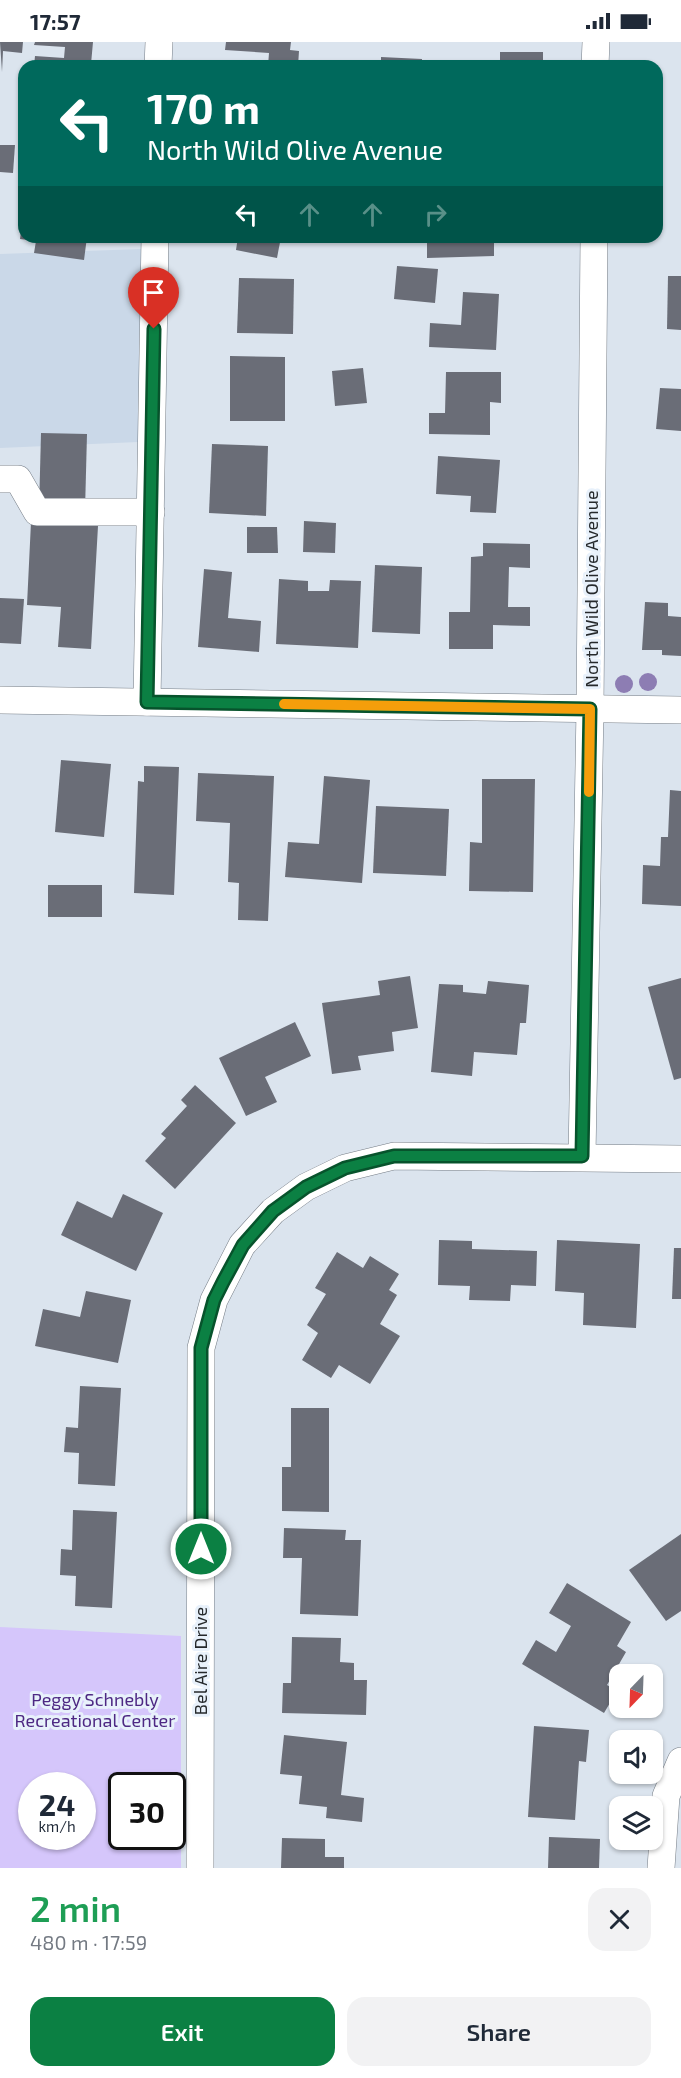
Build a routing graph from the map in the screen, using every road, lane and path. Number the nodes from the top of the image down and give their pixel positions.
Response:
1 (159, 42) edge
2 (596, 42) edge
3 (158, 60) edge
4 (595, 60) edge
5 (155, 243) edge
6 (594, 243) edge
7 (0, 479) edge
8 (151, 512) junction
9 (0, 700) edge
10 (147, 702) junction
11 (590, 709) junction
12 (681, 710) edge
13 (582, 1156) junction
14 (681, 1159) edge
15 (681, 1761) edge
16 (200, 1868) edge
17 (662, 1868) edge

1 - 3 street
2 - 4 street
5 - 8 street
6 - 11 street, North Wild Olive Avenue
7 - 8 street
8 - 10 street
9 - 10 street
10 - 11 street
11 - 12 street
11 - 13 street, North Wild Olive Avenue
13 - 14 street, Bel Aire Drive
13 - 16 street, Bel Aire Drive
15 - 17 street

